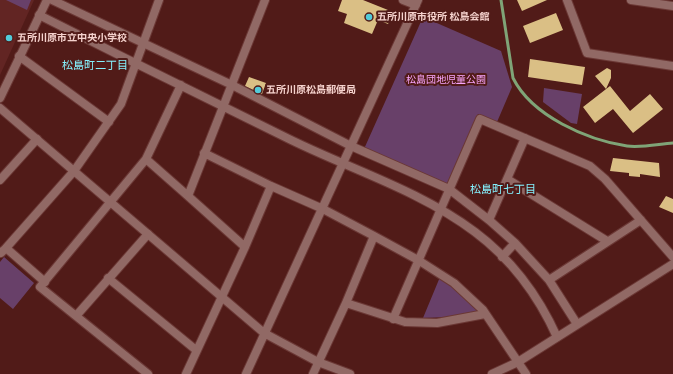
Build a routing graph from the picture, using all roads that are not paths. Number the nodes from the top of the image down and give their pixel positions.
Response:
1 (47, 0) edge
2 (52, 0) edge
3 (159, 0) edge
4 (265, 0) edge
5 (403, 0) edge
6 (566, 0) edge
7 (631, 0) edge
8 (417, 2) edge
9 (673, 6) edge
10 (39, 16) junction
11 (143, 44) junction
12 (19, 56) junction
13 (136, 63) junction
14 (673, 66) edge
15 (181, 85) junction
16 (232, 86) junction
17 (0, 98) edge
18 (224, 106) junction
19 (0, 108) edge
20 (109, 122) junction
21 (525, 138) junction
22 (37, 139) junction
23 (351, 146) junction
24 (204, 153) junction
25 (146, 159) junction
26 (344, 164) junction
27 (74, 171) junction
28 (1, 176) edge
29 (507, 179) junction
30 (271, 186) junction
31 (449, 189) junction
32 (188, 196) junction
33 (111, 203) junction
34 (323, 209) junction
35 (440, 210) junction
36 (489, 220) junction
37 (641, 220) junction
38 (148, 234) junction
39 (374, 236) junction
40 (607, 241) junction
41 (515, 243) junction
42 (245, 247) junction
43 (3, 250) edge
44 (502, 257) junction
45 (673, 257) edge
46 (418, 260) junction
47 (673, 264) edge
48 (108, 278) junction
49 (549, 280) junction
50 (45, 282) junction
51 (222, 297) junction
52 (346, 303) junction
53 (485, 314) junction
54 (76, 316) junction
55 (393, 319) junction
56 (577, 324) junction
57 (264, 333) junction
58 (557, 337) junction
59 (196, 350) junction
60 (318, 362) junction
61 (518, 362) junction
62 (148, 374) edge
63 (186, 374) edge
64 (246, 374) edge
65 (313, 374) edge
66 (350, 374) edge
67 (492, 374) edge
68 (526, 374) edge

1 - 10 street
2 - 11 street
3 - 11 street
4 - 16 street
5 - 8 street
6 - 14 street
7 - 9 street
8 - 23 street
10 - 12 street
10 - 13 street
11 - 13 street
11 - 16 street
12 - 17 street
12 - 20 street
13 - 15 street
13 - 20 street
15 - 18 street
15 - 25 street
16 - 18 street
16 - 23 street
18 - 24 street
18 - 26 street
19 - 22 street
20 - 27 street
21 - 29 street
21 - 31 street
21 - 37 street
22 - 27 street
22 - 28 street
23 - 26 street
23 - 31 street
24 - 30 street
24 - 32 street
25 - 32 street
25 - 33 street
26 - 34 street
26 - 35 street
27 - 33 street
27 - 43 street
29 - 36 street
29 - 40 street
30 - 34 street
30 - 42 street
31 - 35 street
31 - 36 street
32 - 42 street
33 - 38 street
33 - 50 street
34 - 39 street
34 - 57 street
35 - 44 street
35 - 46 street
36 - 41 street
37 - 40 street
37 - 45 street
38 - 48 street
38 - 51 street
39 - 46 street
39 - 52 street
40 - 49 street
41 - 44 street
41 - 49 street
42 - 51 street
43 - 50 street
44 - 58 street
46 - 53 street
46 - 55 street
47 - 56 street
48 - 54 street
48 - 59 street
49 - 56 street
50 - 54 street
51 - 57 street
51 - 59 street
52 - 55 street
52 - 60 street
53 - 55 street
53 - 61 street
54 - 62 street
56 - 58 street
57 - 60 street
57 - 64 street
58 - 61 street
59 - 63 street
60 - 65 street
60 - 66 street
61 - 67 street
61 - 68 street

